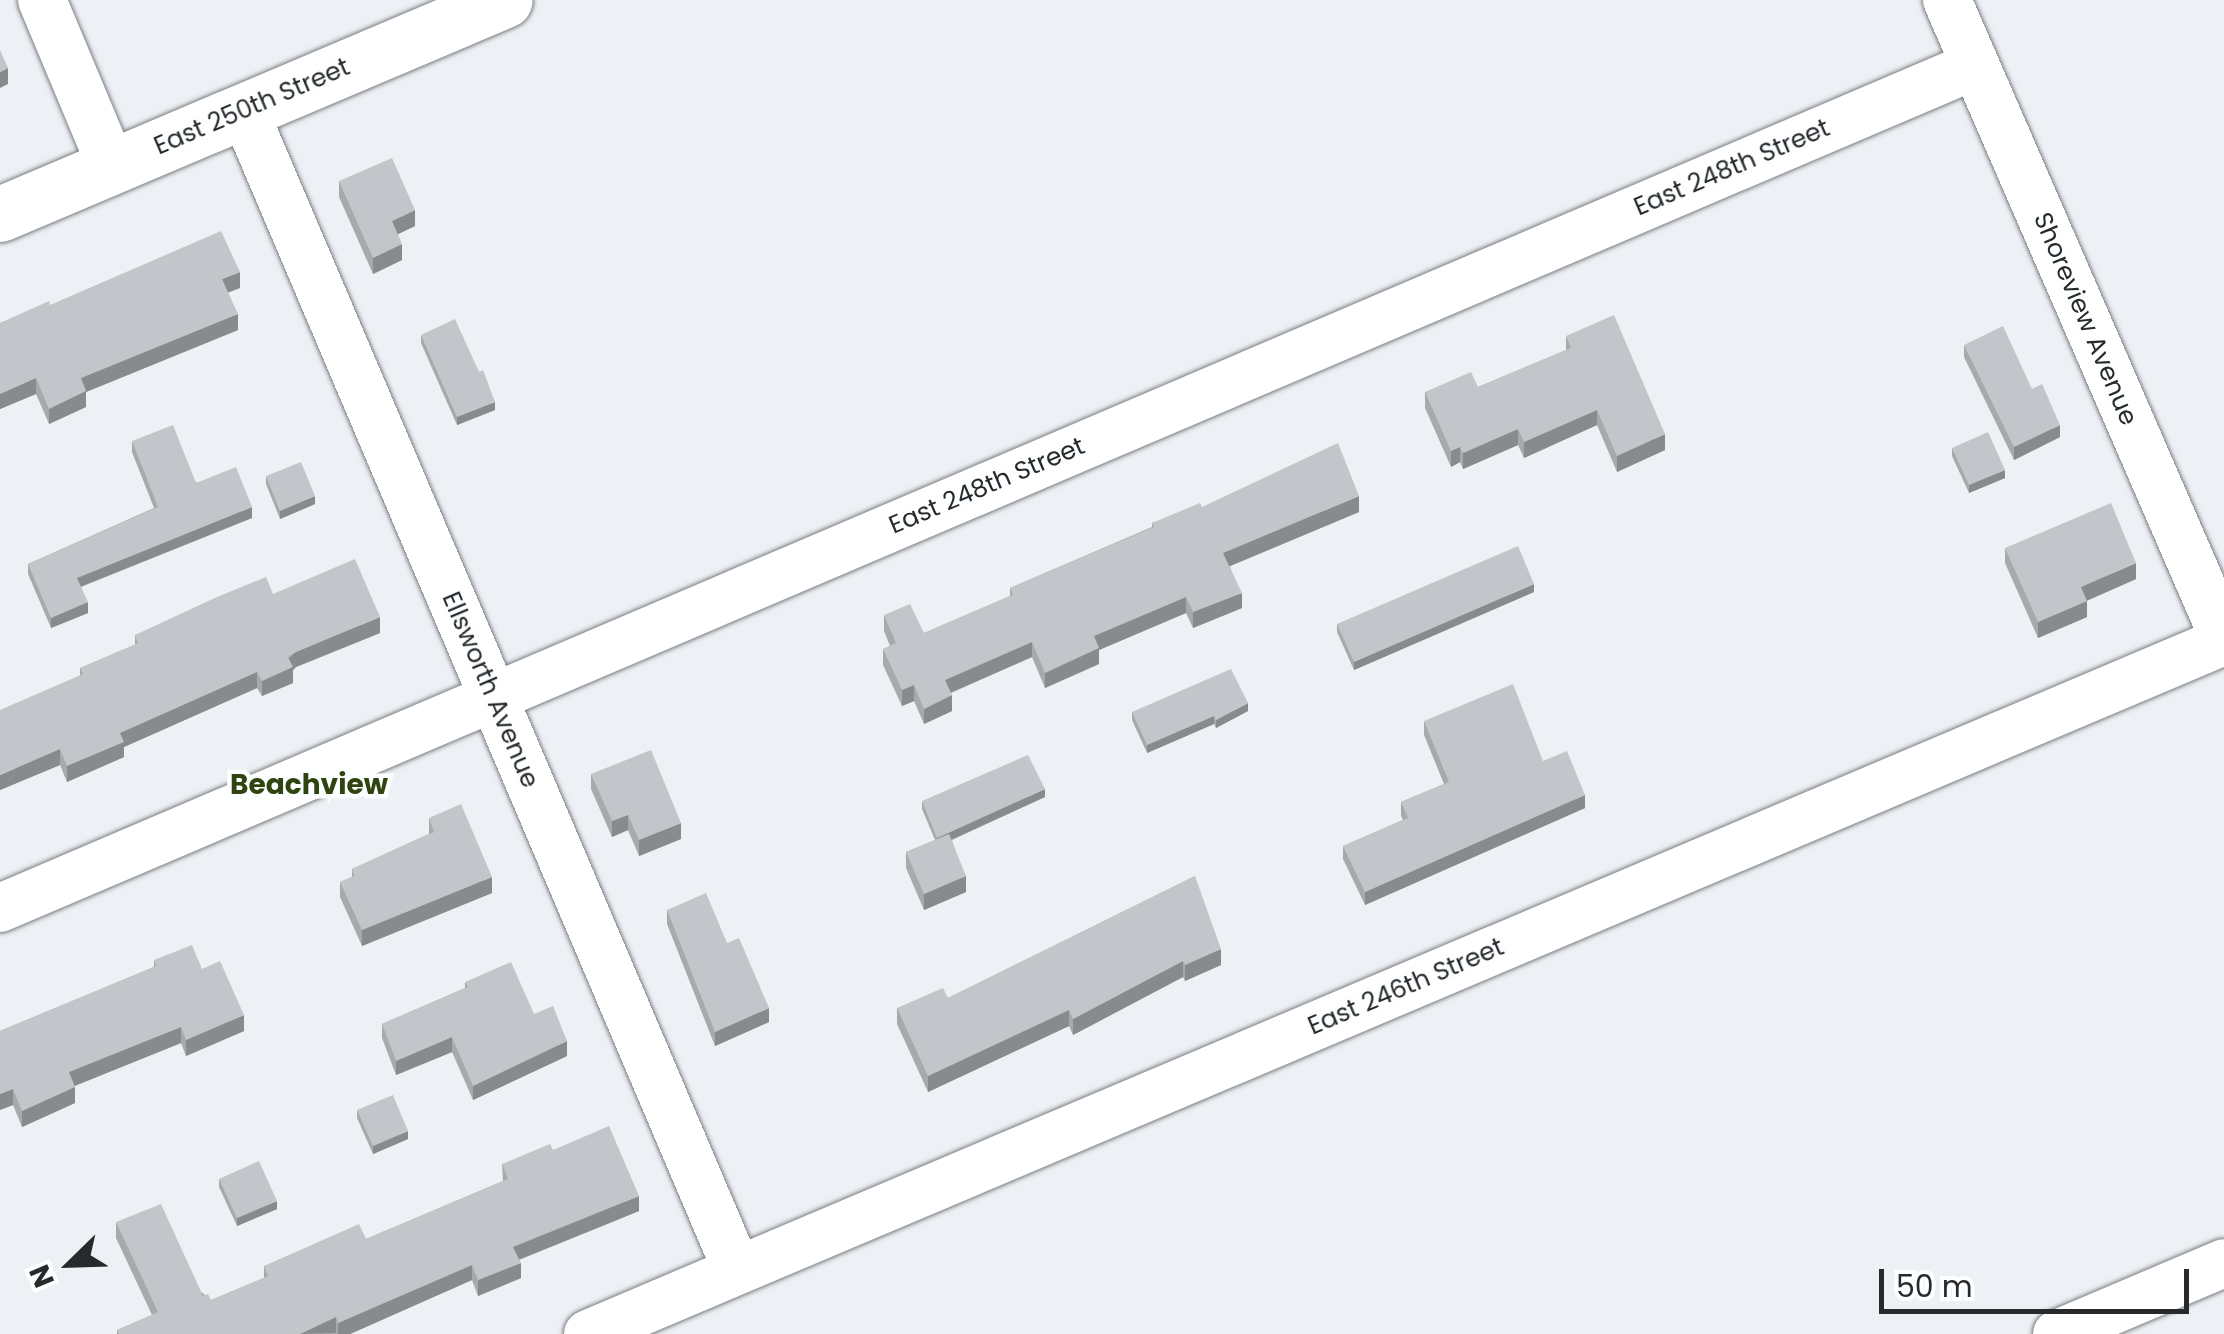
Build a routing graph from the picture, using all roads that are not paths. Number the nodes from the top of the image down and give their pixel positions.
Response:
1 (42, 0) edge
2 (505, 0) edge
3 (1947, 0) edge
4 (1975, 65) junction
5 (244, 111) junction
6 (112, 166) junction
7 (0, 214) edge
8 (2224, 640) edge
9 (493, 696) junction
10 (0, 908) edge
11 (736, 1270) junction
12 (2219, 1279) edge
13 (588, 1334) edge
14 (2057, 1334) edge

1 - 6 street
2 - 5 street, East 250th Street
3 - 4 street, Shoreview Avenue
4 - 8 street, Shoreview Avenue
4 - 9 street, East 248th Street
5 - 6 street, East 250th Street
5 - 9 street, Ellsworth Avenue
6 - 7 street, East 250th Street
8 - 11 street, East 246th Street
9 - 10 street, East 248th Street
9 - 11 street, Ellsworth Avenue
11 - 13 street, East 246th Street
12 - 14 street

